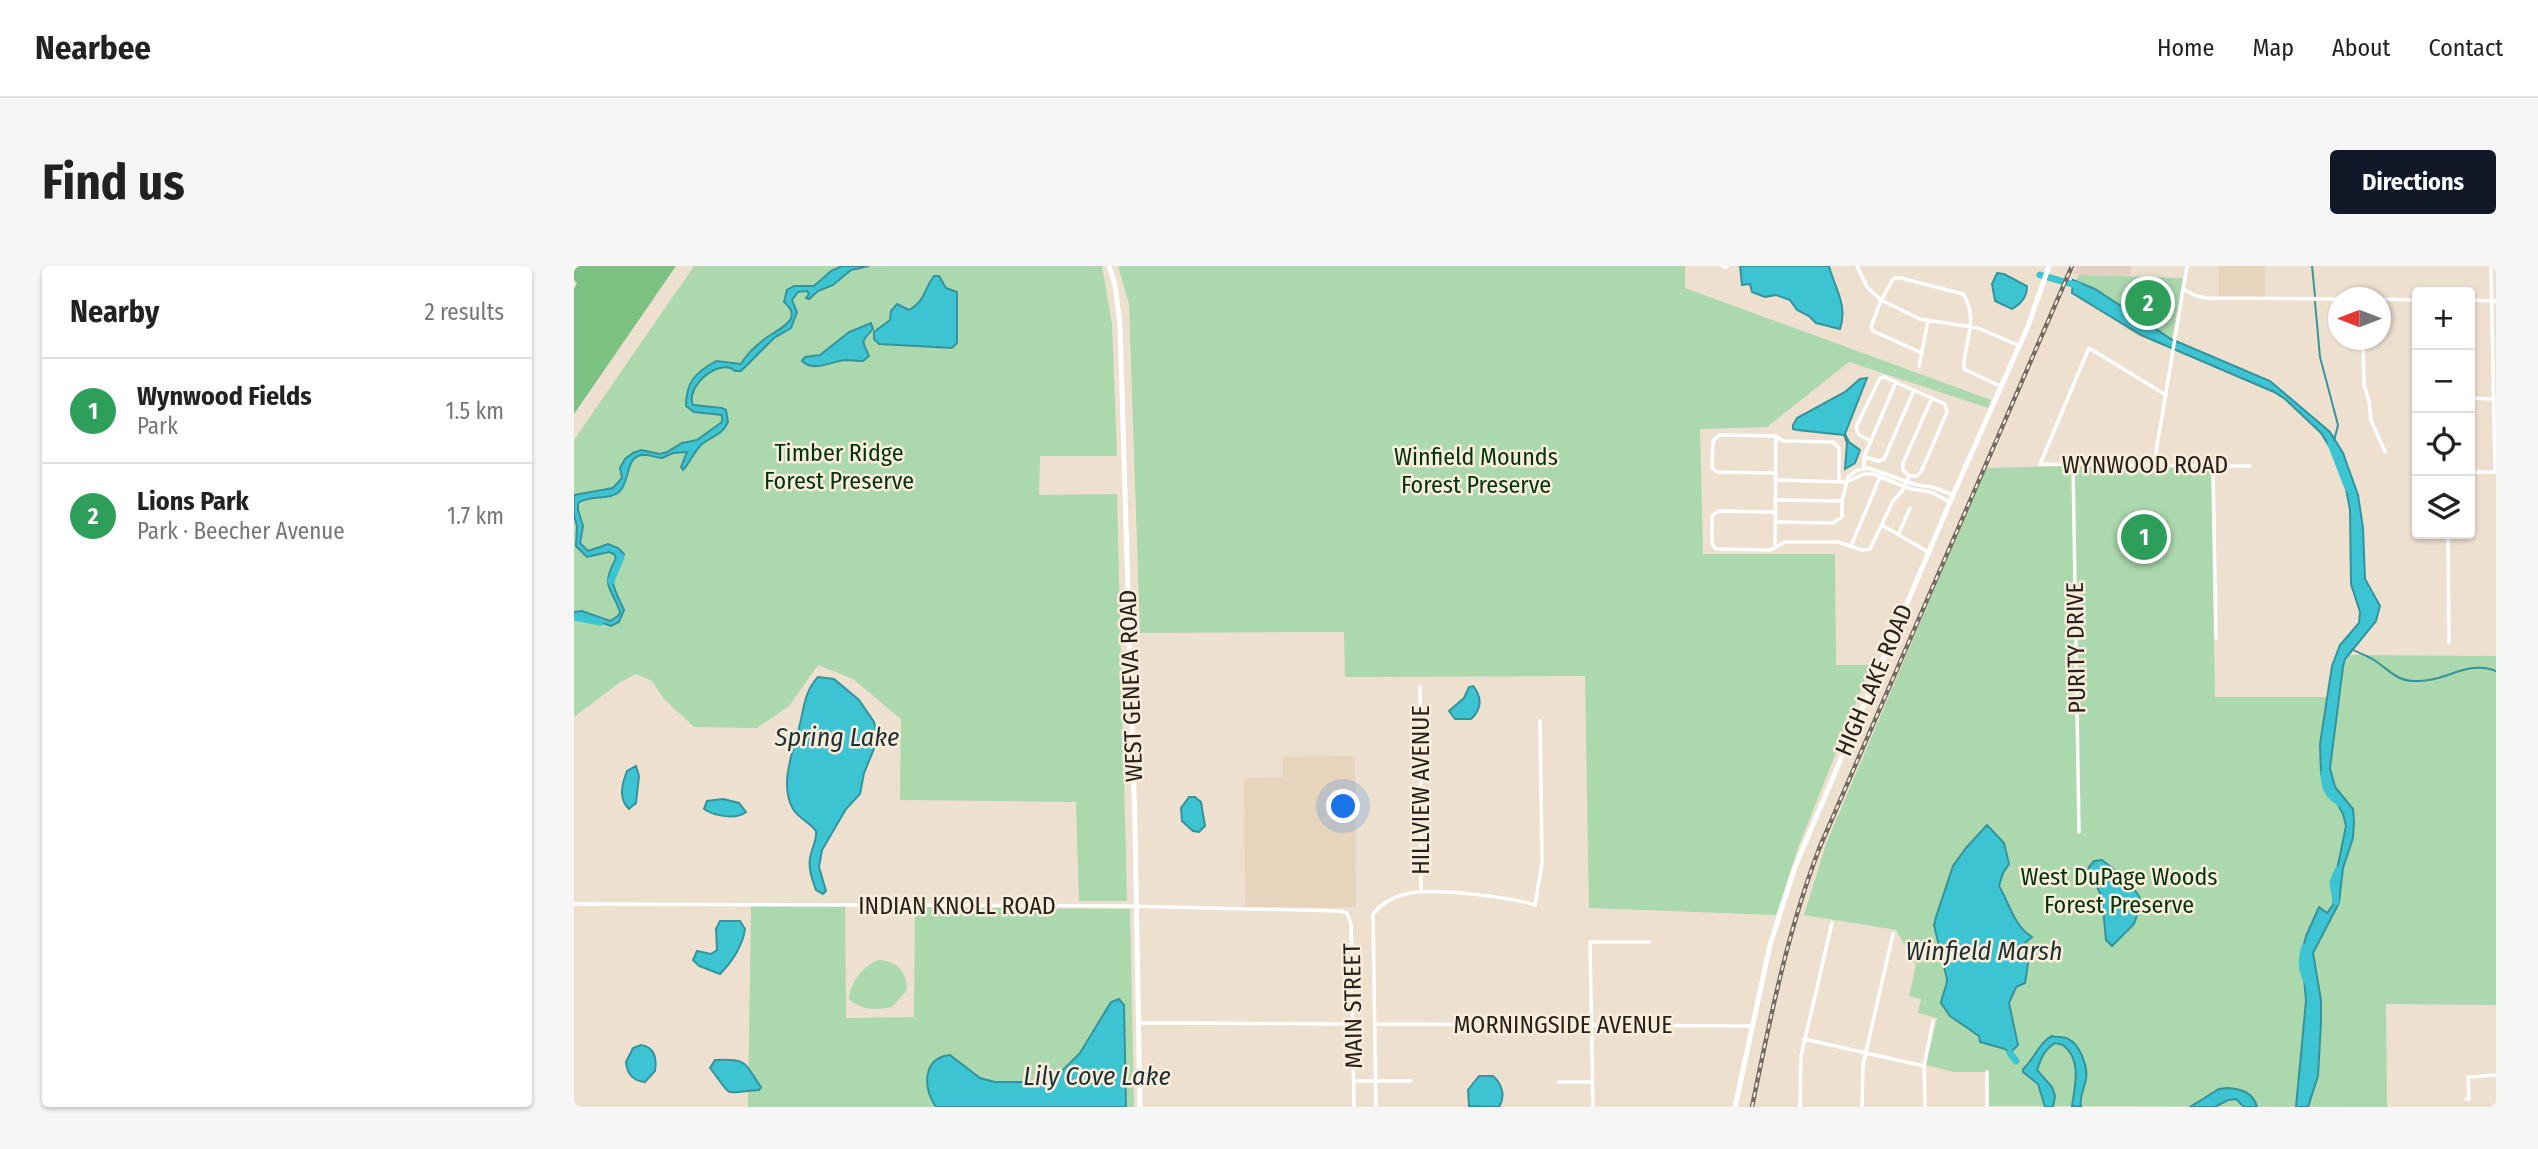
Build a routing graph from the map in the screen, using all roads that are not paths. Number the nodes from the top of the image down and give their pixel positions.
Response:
1 (1109, 266) edge
2 (1857, 266) edge
3 (2187, 266) edge
4 (2491, 266) edge
5 (2049, 268) edge
6 (2183, 289) junction
7 (2328, 299) edge
8 (2391, 299) edge
9 (1881, 300) junction
10 (2412, 300) edge
11 (2475, 300) edge
12 (2494, 301) edge
13 (1928, 321) junction
14 (1972, 327) junction
15 (2020, 346) junction
16 (2363, 350) edge
17 (1922, 352) junction
18 (1919, 366) dead end
19 (1896, 382) junction
20 (2002, 387) junction
21 (1914, 390) junction
22 (2166, 395) junction
23 (1932, 398) junction
24 (2475, 398) edge
25 (2494, 399) junction
26 (1776, 436) junction
27 (1871, 441) junction
28 (2385, 452) dead end
29 (1864, 457) junction
30 (2073, 464) junction
31 (2154, 464) junction
32 (2213, 465) junction
33 (2250, 466) dead end
34 (1865, 471) junction
35 (2475, 471) edge
36 (2496, 472) edge
37 (1775, 473) junction
38 (1880, 476) junction
39 (1909, 476) junction
40 (1775, 480) junction
41 (1839, 480) junction
42 (1846, 482) junction
43 (1906, 484) junction
44 (1952, 499) junction
45 (1774, 500) junction
46 (1842, 501) junction
47 (1910, 508) dead end
48 (1774, 512) junction
49 (1775, 522) junction
50 (1882, 525) junction
51 (1899, 533) junction
52 (2448, 539) edge
53 (1851, 546) junction
54 (1775, 548) junction
55 (1928, 552) junction
56 (2216, 638) dead end
57 (2449, 643) dead end
58 (1420, 687) dead end
59 (1540, 721) dead end
60 (2079, 832) dead end
61 (1421, 892) junction
62 (574, 904) edge
63 (1137, 906) junction
64 (1340, 911) joint
65 (1832, 923) dead end
66 (1894, 934) dead end
67 (1649, 942) dead end
68 (1933, 1021) dead end
69 (1140, 1023) junction
70 (1353, 1024) junction
71 (1375, 1024) junction
72 (1591, 1025) junction
73 (1752, 1026) junction
74 (1804, 1039) junction
75 (1866, 1053) junction
76 (1924, 1066) junction
77 (1987, 1072) dead end
78 (2496, 1075) edge
79 (1354, 1081) junction
80 (1376, 1081) junction
81 (1411, 1081) dead end
82 (1559, 1082) dead end
83 (1592, 1082) junction
84 (2466, 1099) dead end
85 (1140, 1107) edge
86 (1354, 1107) edge
87 (1377, 1107) edge
88 (1593, 1107) edge
89 (1735, 1107) edge
90 (1800, 1107) edge
91 (1862, 1107) edge
92 (1925, 1107) edge
93 (1987, 1107) edge

1 - 63 street, WEST GENEVA ROAD
2 - 9 street
3 - 6 street
4 - 12 street
5 - 15 street, HIGH LAKE ROAD
6 - 7 street
6 - 22 street
8 - 10 street
9 - 13 street
9 - 14 street
9 - 17 street
11 - 12 street
12 - 25 street
13 - 14 street
13 - 17 street
14 - 15 street
14 - 20 street
15 - 20 street, HIGH LAKE ROAD
16 - 28 street
17 - 18 street
19 - 21 street
19 - 27 street
19 - 27 street
20 - 44 street, HIGH LAKE ROAD
21 - 23 street
21 - 29 street
22 - 30 street, WYNWOOD ROAD
22 - 31 street
23 - 39 street
23 - 39 street
24 - 25 street
25 - 36 street
26 - 37 street
26 - 37 street
26 - 41 street
27 - 29 street
29 - 34 street
30 - 31 street, WYNWOOD ROAD
30 - 60 street, PURITY DRIVE
31 - 32 street, WYNWOOD ROAD
32 - 33 street, WYNWOOD ROAD
32 - 56 street
34 - 38 street
34 - 42 street
34 - 43 street
35 - 36 street
37 - 40 street
38 - 43 street
38 - 53 street
39 - 43 street
40 - 41 street
40 - 45 street
41 - 42 street
42 - 46 street
43 - 44 street
43 - 50 street
44 - 55 street, HIGH LAKE ROAD
45 - 46 street
45 - 48 street
46 - 49 street
47 - 51 street
48 - 49 street
48 - 54 street
49 - 54 street
50 - 51 street
50 - 53 street
51 - 55 street
52 - 57 street
53 - 54 street
55 - 73 street, HIGH LAKE ROAD
58 - 61 street, HILLVIEW AVENUE
59 - 61 street
61 - 71 street, MAIN STREET
62 - 63 street, INDIAN KNOLL ROAD
63 - 64 street, INDIAN KNOLL ROAD
63 - 69 street, WEST GENEVA ROAD
64 - 70 street, MAIN STREET
65 - 74 street
66 - 75 street
67 - 72 street
68 - 76 street
69 - 70 street
69 - 85 street, WEST GENEVA ROAD
70 - 79 street, MAIN STREET
71 - 72 street, MORNINGSIDE AVENUE
71 - 80 street, MAIN STREET
72 - 73 street, MORNINGSIDE AVENUE
72 - 83 street
73 - 89 street, HIGH LAKE ROAD
74 - 75 street
74 - 90 street
75 - 76 street
75 - 91 street
76 - 92 street
77 - 93 street
78 - 84 street
79 - 80 street
79 - 86 street, MAIN STREET
80 - 81 street
80 - 87 street, MAIN STREET
82 - 83 street
83 - 88 street

